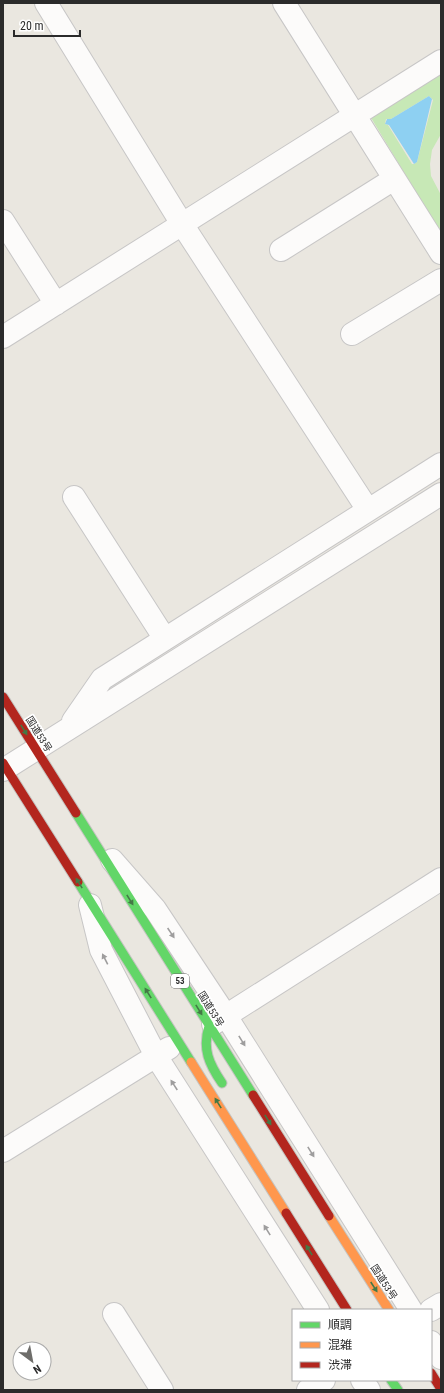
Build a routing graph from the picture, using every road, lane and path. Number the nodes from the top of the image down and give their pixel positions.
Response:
1 (46, 3) edge
2 (284, 3) edge
3 (441, 61) edge
4 (355, 115) junction
5 (394, 179) junction
6 (3, 221) edge
7 (182, 224) junction
8 (281, 250) dead end
9 (441, 252) edge
10 (441, 280) edge
11 (56, 304) junction
12 (352, 334) dead end
13 (3, 337) edge
14 (441, 464) edge
15 (441, 494) edge
16 (74, 497) dead end
17 (368, 510) junction
18 (165, 639) junction
19 (3, 697) edge
20 (68, 728) junction
21 (35, 748) junction
22 (4, 767) edge
23 (84, 827) junction
24 (441, 879) edge
25 (89, 899) junction
26 (124, 908) dead end
27 (217, 1021) junction
28 (183, 1038) junction
29 (156, 1056) junction
30 (227, 1093) dead end
31 (3, 1151) edge
32 (276, 1178) dead end
33 (300, 1235) junction
34 (441, 1304) edge
35 (317, 1309) edge
36 (346, 1309) edge
37 (389, 1309) edge
38 (410, 1309) edge
39 (432, 1309) edge
40 (114, 1314) dead end
41 (432, 1344) edge
42 (441, 1358) edge
43 (432, 1375) edge
44 (322, 1381) edge
45 (363, 1381) edge
46 (392, 1381) edge
47 (441, 1389) edge
48 (162, 1390) edge
49 (308, 1390) edge
50 (369, 1390) edge
51 (398, 1390) edge

1 - 7 street
2 - 4 street
3 - 4 street
4 - 5 street
4 - 7 street
5 - 8 street
5 - 9 street
6 - 11 street
7 - 11 street
7 - 17 street
10 - 12 street
11 - 13 street
14 - 17 street
15 - 20 street
16 - 18 street
17 - 18 street
18 - 20 street
19 -> 21 highway, 国道53号
20 - 21 street
21 - 22 street
21 - 23 highway, 国道53号
25 -> 22 highway
23 -> 26 highway, 国道53号
23 -> 27 street
24 - 27 street
28 -> 25 highway
29 -> 25 street
30 -> 27 highway
27 -> 37 highway, 国道53号
27 -> 38 street
28 - 29 street
33 -> 28 highway
29 - 31 street
35 -> 29 street
32 - 33 highway
36 -> 33 highway
34 - 39 street
40 - 48 street
41 - 42 street
43 - 47 highway
44 - 49 street
45 - 50 street
46 - 51 highway

